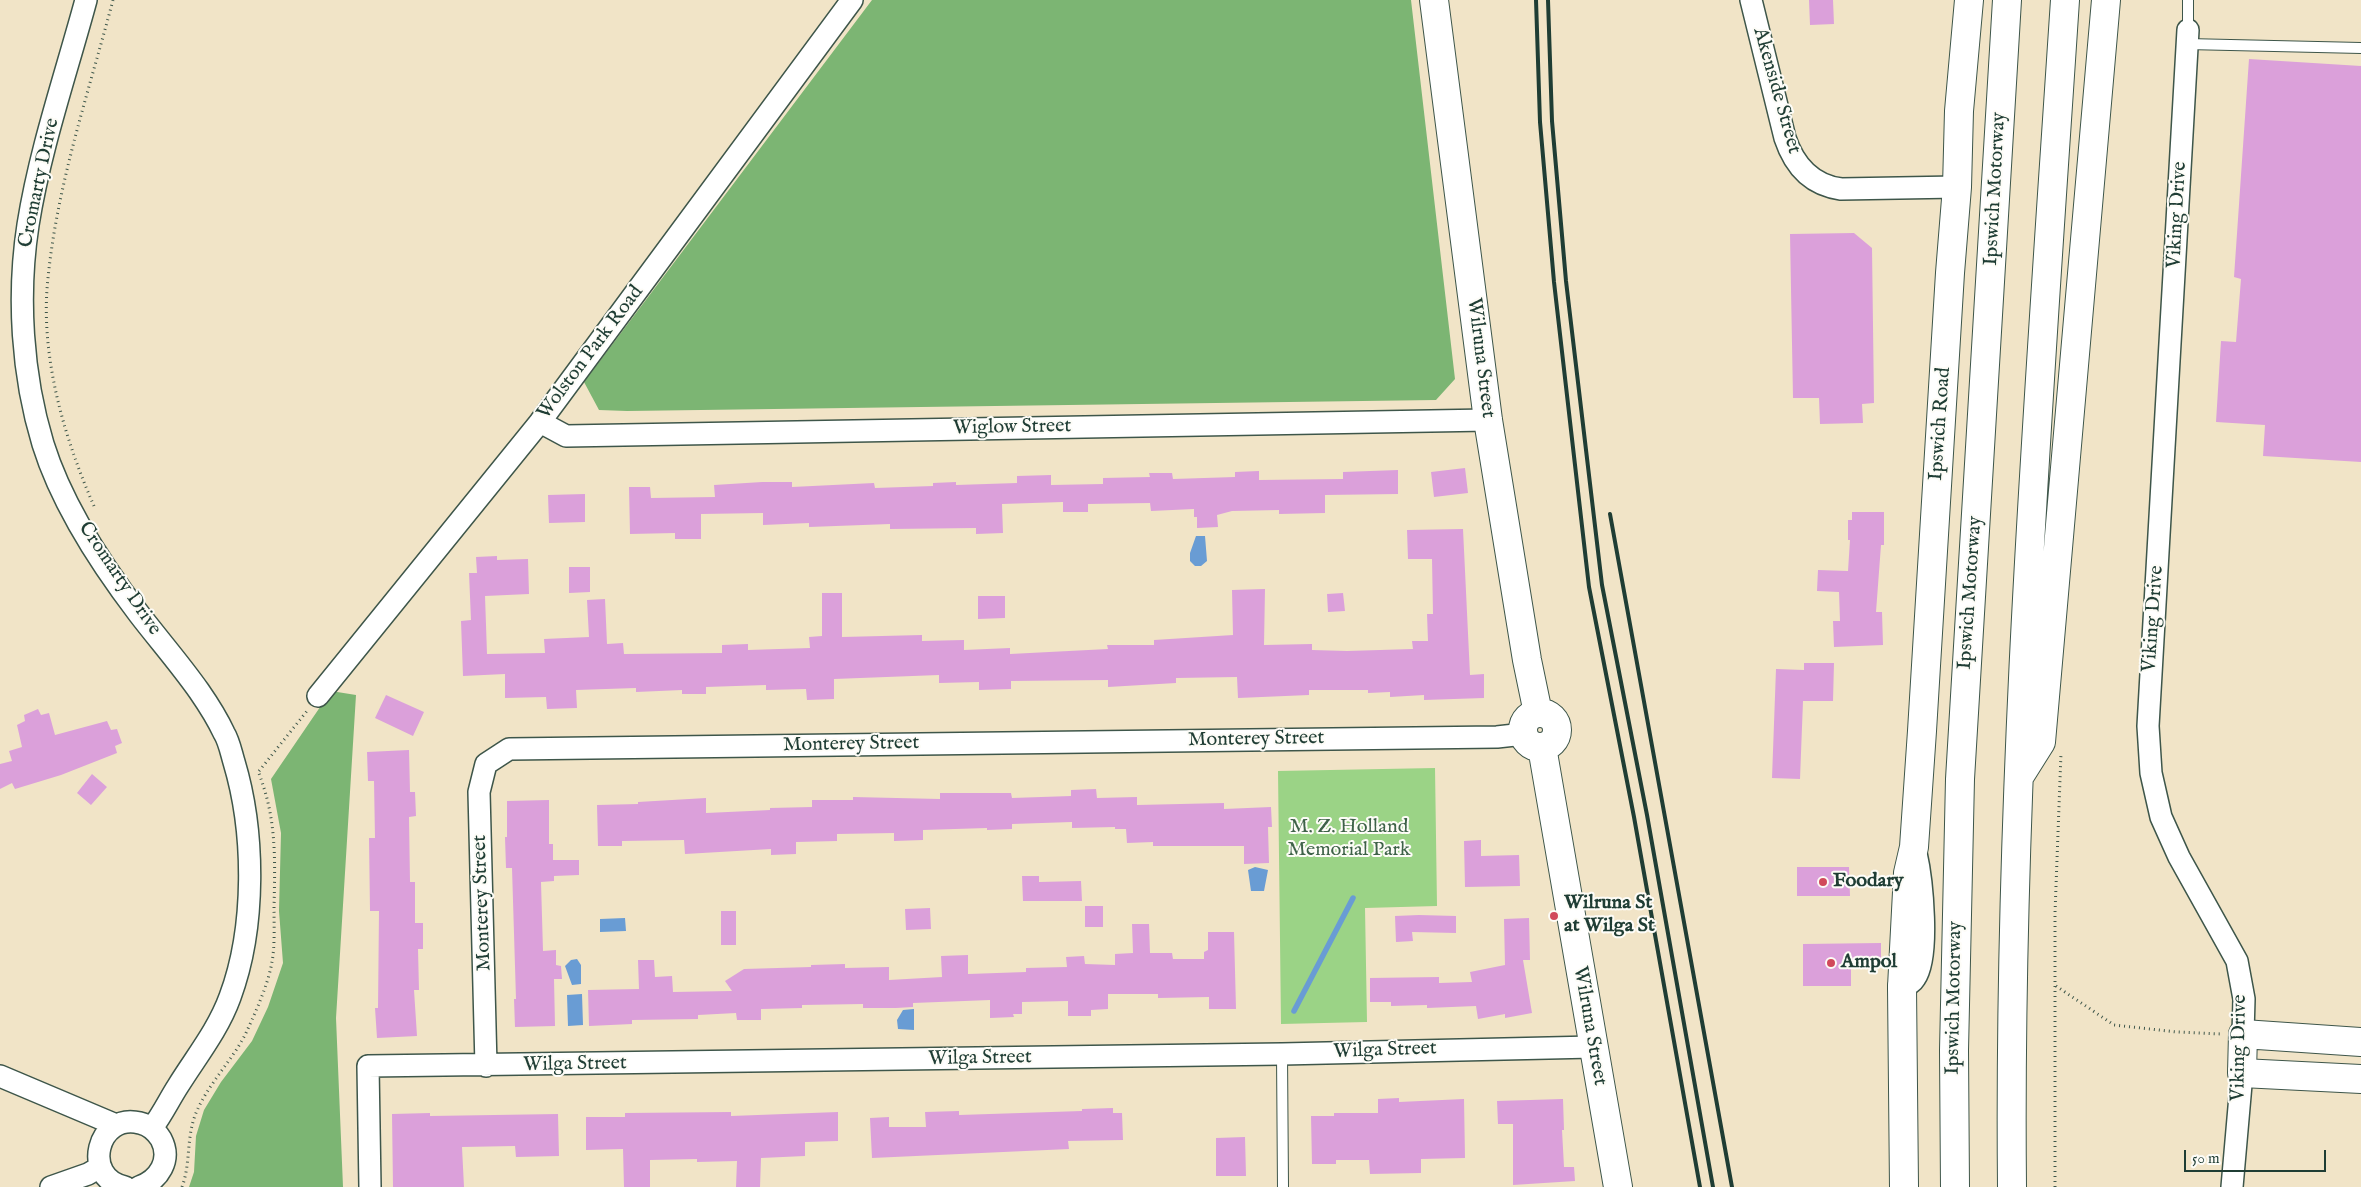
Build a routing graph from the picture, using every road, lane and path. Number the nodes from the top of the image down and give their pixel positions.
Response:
1 (86, 0) edge
2 (113, 0) edge
3 (852, 0) edge
4 (1434, 0) edge
5 (1751, 0) edge
6 (1969, 0) edge
7 (2008, 0) edge
8 (2065, 0) edge
9 (2106, 0) edge
10 (2188, 0) edge
11 (2188, 37) junction
12 (2361, 48) edge
13 (1957, 188) junction
14 (1488, 420) junction
15 (540, 422) junction
16 (97, 513) dead end
17 (318, 696) joint
18 (1535, 731) junction
19 (2062, 749) dead end
20 (255, 763) dead end
21 (2019, 777) junction
22 (2055, 985) junction
23 (2243, 1034) junction
24 (2361, 1042) edge
25 (1593, 1047) junction
26 (1282, 1054) junction
27 (486, 1066) junction
28 (2242, 1073) junction
29 (0, 1076) edge
30 (2361, 1080) edge
31 (116, 1125) junction
32 (152, 1128) junction
33 (100, 1167) junction
34 (51, 1187) edge
35 (125, 1187) edge
36 (139, 1187) edge
37 (370, 1187) edge
38 (1283, 1187) edge
39 (1618, 1187) edge
40 (1904, 1187) edge
41 (1955, 1187) edge
42 (2012, 1187) edge
43 (2055, 1187) edge
44 (2232, 1187) edge

1 - 32 street, Cromarty Drive
2 - 16 path
3 - 15 street, Wolston Park Road
4 - 14 main road, Wilruna Street
5 - 13 street, Akenside Street
6 - 13 main road, Ipswich Road
7 - 41 main road, Ipswich Motorway
8 - 21 main road
9 - 21 main road
10 - 11 lane
11 - 12 lane
11 - 23 street, Viking Drive
13 - 40 main road, Ipswich Road
14 - 15 street, Wiglow Street
14 - 18 main road, Wilruna Street
15 - 17 street, Wolston Park Road
17 - 20 path
18 - 25 main road, Wilruna Street
18 - 27 street, Monterey Street
19 - 22 path
21 - 42 main road
22 - 23 path
22 - 43 path
23 - 24 main road
23 - 28 main road, Viking Drive
25 - 26 street, Wilga Street
25 - 39 main road, Wilruna Street
26 - 27 street, Wilga Street
26 - 38 lane
27 - 37 street, Wilga Street
28 - 30 main road
28 - 44 street, Viking Drive
29 - 31 street
31 - 32 street
31 - 33 street
32 - 36 street
33 - 34 street
33 - 35 street

